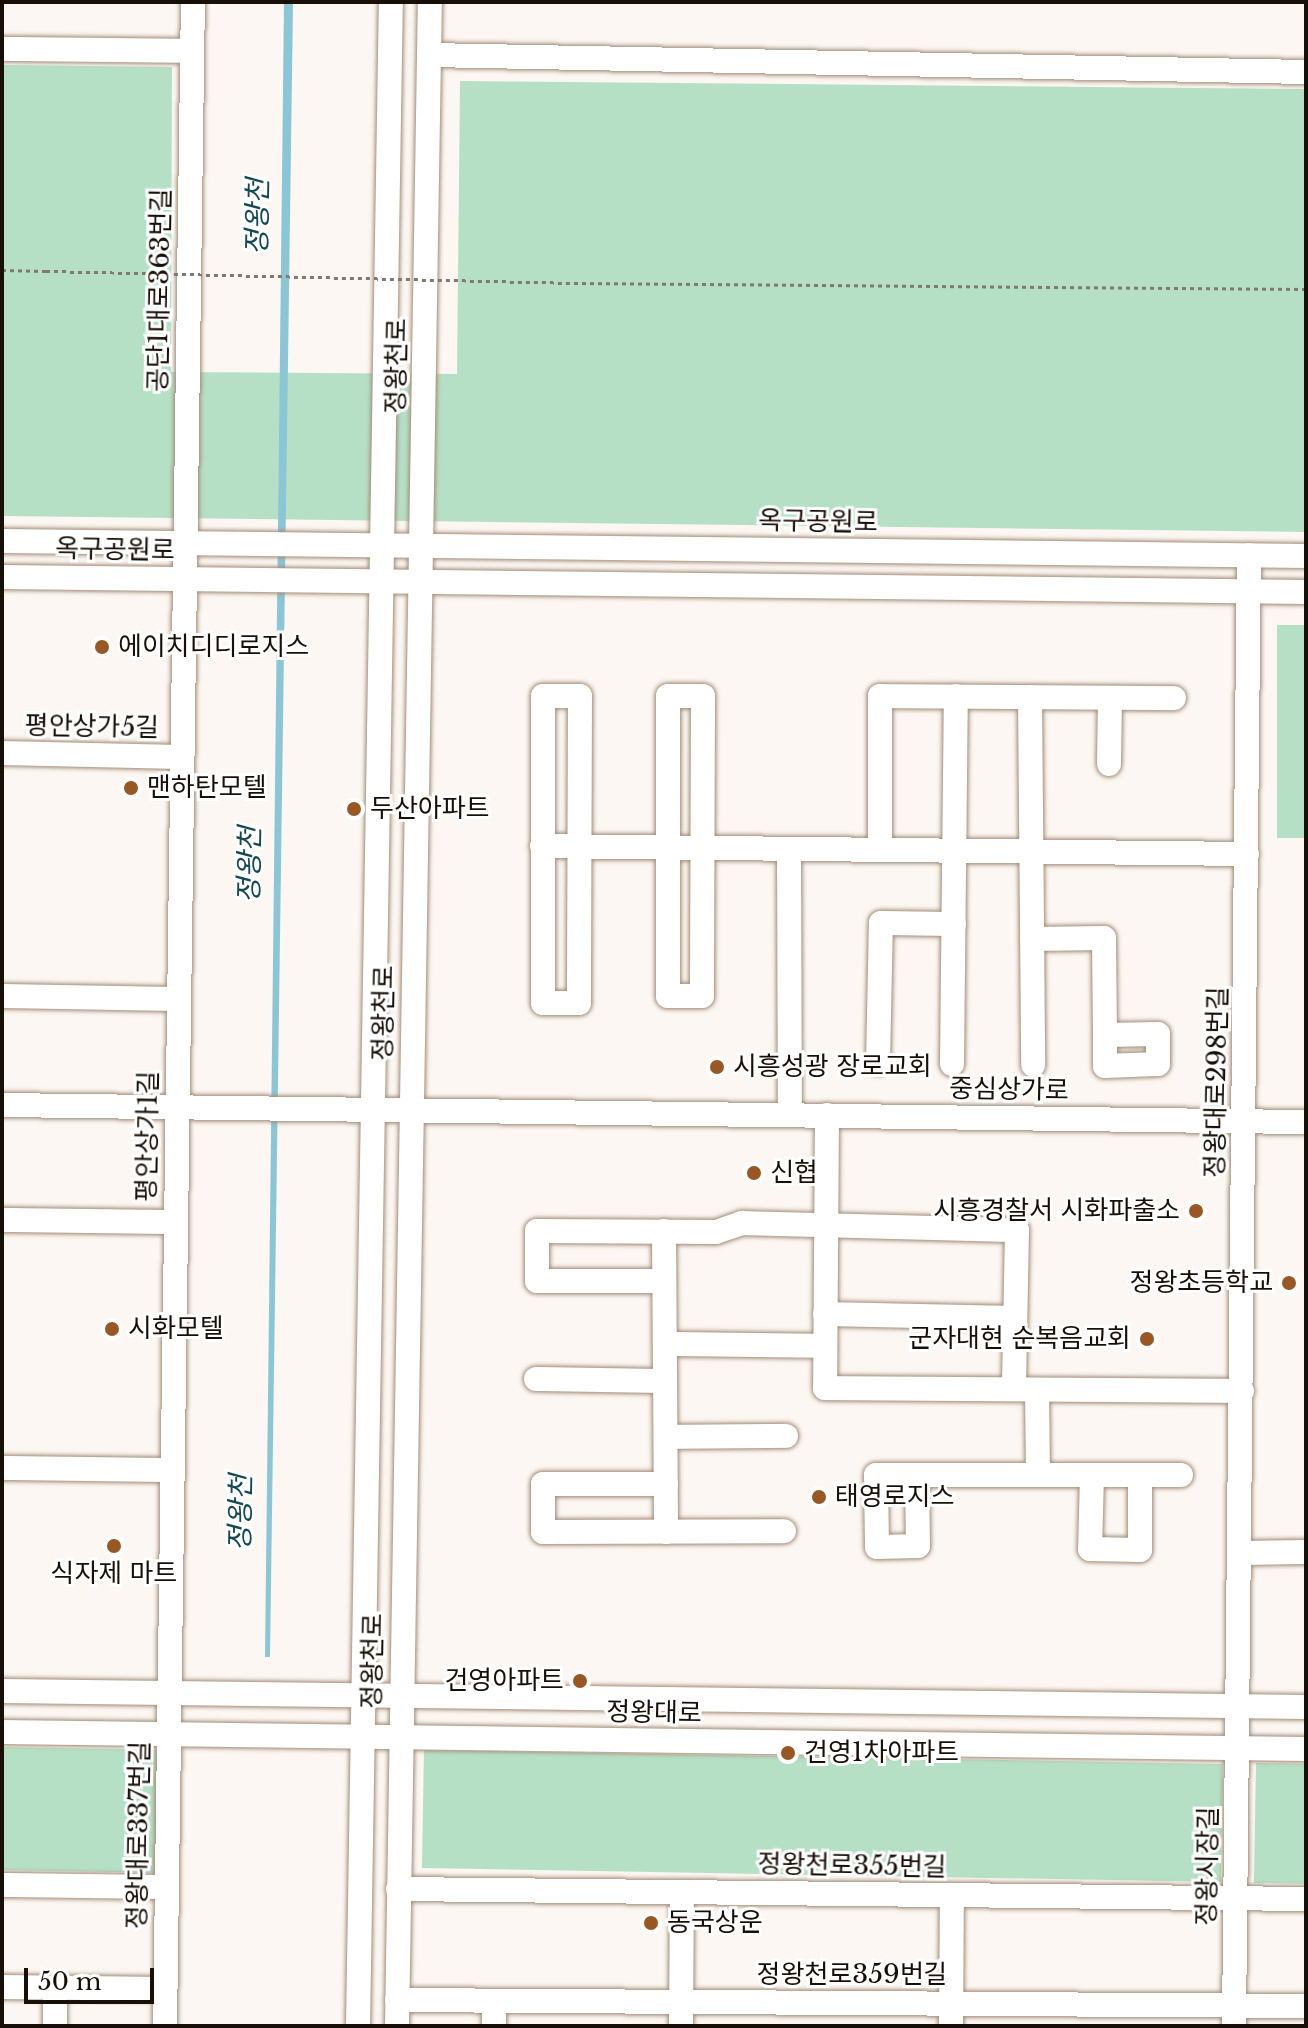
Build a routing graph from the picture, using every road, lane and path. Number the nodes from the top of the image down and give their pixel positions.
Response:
1 (193, 2) edge
2 (391, 2) edge
3 (430, 2) edge
4 (2, 49) edge
5 (192, 51) junction
6 (429, 55) junction
7 (1306, 72) edge
8 (2, 270) edge
9 (1306, 289) edge
10 (2, 541) edge
11 (183, 543) junction
12 (383, 546) junction
13 (422, 546) junction
14 (1249, 555) junction
15 (1306, 556) edge
16 (2, 577) edge
17 (182, 579) junction
18 (382, 584) junction
19 (421, 584) junction
20 (1250, 591) junction
21 (1306, 592) edge
22 (956, 696) junction
23 (1030, 697) junction
24 (1110, 698) junction
25 (1174, 698) dead end
26 (2, 753) edge
27 (180, 757) junction
28 (1109, 764) dead end
29 (542, 846) junction
30 (579, 847) junction
31 (668, 848) junction
32 (703, 848) junction
33 (789, 849) junction
34 (880, 850) junction
35 (954, 851) junction
36 (1032, 852) junction
37 (1247, 854) junction
38 (954, 924) junction
39 (1032, 939) junction
40 (2, 996) edge
41 (177, 999) junction
42 (1105, 1035) dead end
43 (878, 1063) dead end
44 (952, 1064) dead end
45 (1033, 1065) dead end
46 (2, 1105) edge
47 (176, 1107) junction
48 (371, 1109) junction
49 (410, 1110) junction
50 (790, 1115) junction
51 (827, 1115) junction
52 (1245, 1121) junction
53 (1306, 1122) edge
54 (2, 1220) edge
55 (174, 1222) junction
56 (826, 1227) junction
57 (664, 1231) junction
58 (664, 1281) junction
59 (825, 1314) junction
60 (1015, 1318) junction
61 (665, 1344) junction
62 (825, 1346) junction
63 (536, 1379) dead end
64 (665, 1381) junction
65 (1026, 1390) junction
66 (1242, 1391) junction
67 (786, 1436) dead end
68 (666, 1437) junction
69 (2, 1468) edge
70 (171, 1470) junction
71 (917, 1475) dead end
72 (1038, 1475) junction
73 (1092, 1475) junction
74 (1140, 1475) junction
75 (1181, 1475) dead end
76 (666, 1484) junction
77 (784, 1531) dead end
78 (666, 1532) junction
79 (1306, 1552) edge
80 (1240, 1553) junction
81 (2, 1691) edge
82 (169, 1693) junction
83 (361, 1695) junction
84 (401, 1696) junction
85 (1238, 1706) junction
86 (1306, 1707) edge
87 (2, 1732) edge
88 (168, 1735) junction
89 (361, 1737) junction
90 (400, 1738) junction
91 (1238, 1748) junction
92 (1306, 1749) edge
93 (2, 1885) edge
94 (166, 1887) junction
95 (398, 1889) junction
96 (682, 1892) junction
97 (952, 1895) junction
98 (1236, 1898) junction
99 (1306, 1899) edge
100 (2, 1987) edge
101 (55, 1987) junction
102 (165, 1989) junction
103 (397, 2000) junction
104 (494, 2001) junction
105 (590, 2001) junction
106 (1306, 2006) edge
107 (681, 2014) edge
108 (773, 2014) edge
109 (864, 2015) edge
110 (951, 2015) edge
111 (1042, 2015) edge
112 (1135, 2016) edge
113 (1234, 2016) edge
114 (55, 2026) edge
115 (165, 2026) edge
116 (358, 2026) edge
117 (397, 2026) edge
118 (494, 2026) edge
119 (590, 2026) edge

1 - 5 street, 공단1대로363번길
2 - 12 street, 정왕천로
3 - 6 street, 정왕천로
4 - 5 street
5 - 11 street, 공단1대로363번길
6 - 7 street
6 - 13 street, 정왕천로
8 - 9 path, bridge
10 - 11 street, 옥구공원로
11 - 12 street, 옥구공원로
11 - 17 street, 공단1대로363번길
12 - 13 street, 옥구공원로
12 - 18 street, 정왕천로
13 - 14 street, 옥구공원로
13 - 19 street, 정왕천로
14 - 15 street, 옥구공원로
14 - 20 street, 정왕대로298번길
16 - 17 street, 옥구공원로
17 - 18 street, 옥구공원로
17 - 27 street, 평안상가1길
18 - 19 street
18 - 48 street, 정왕천로
19 - 20 street
19 - 49 street, 정왕천로
20 - 21 street
20 - 37 street, 정왕대로298번길
22 - 23 street
22 - 34 street
22 - 35 street
23 - 24 street
23 - 36 street
24 - 25 street
24 - 28 street
26 - 27 street, 평안상가5길
27 - 41 street, 평안상가1길
29 - 30 street
29 - 30 street
29 - 30 street
30 - 31 street
31 - 32 street
31 - 32 street
31 - 32 street
32 - 33 street
33 - 34 street
33 - 50 street
34 - 35 street
35 - 36 street
35 - 38 street
36 - 37 street
36 - 39 street
37 - 52 street, 정왕대로298번길
38 - 43 street
38 - 44 street
39 - 42 street
39 - 45 street
40 - 41 street
41 - 47 street, 평안상가1길
46 - 47 street
47 - 48 street, 중심상가로
47 - 55 street, 평안상가1길
48 - 49 street, 중심상가로
48 - 83 street, 정왕천로
49 - 50 street, 중심상가로
49 - 84 street, 정왕천로
50 - 51 street, 중심상가로
51 - 52 street, 중심상가로
51 - 56 street
52 - 53 street, 중심상가로
52 - 66 street, 정왕대로298번길
54 - 55 street
55 - 70 street, 평안상가1길
56 - 57 street
56 - 59 street
56 - 60 street
57 - 58 street
57 - 58 street
58 - 61 street
59 - 60 street
59 - 62 street
60 - 65 street
61 - 62 street
61 - 64 street
62 - 65 street
63 - 64 street
64 - 68 street
65 - 66 street
65 - 72 street
66 - 80 street, 정왕대로298번길
67 - 68 street
68 - 76 street
69 - 70 street
70 - 82 street, 평안상가1길
71 - 72 street
72 - 73 street
73 - 74 street
73 - 74 street
74 - 75 street
76 - 78 street
76 - 78 street
77 - 78 street
79 - 80 street
80 - 85 street, 정왕대로298번길
81 - 82 street, 정왕대로
82 - 83 street, 정왕대로
82 - 88 street, 정왕대로337번길
83 - 84 street, 정왕대로
83 - 89 street, 정왕천로
84 - 85 street, 정왕대로
84 - 90 street, 정왕천로
85 - 86 street, 정왕대로
85 - 91 street, 정왕시장길
87 - 88 street, 정왕대로
88 - 89 street, 정왕대로
88 - 94 street, 정왕대로337번길
89 - 90 street, 정왕대로
89 - 116 street, 정왕천로
90 - 91 street, 정왕대로
90 - 95 street, 정왕천로
91 - 92 street, 정왕대로
91 - 98 street, 정왕시장길
93 - 94 street
94 - 102 street, 정왕대로337번길
95 - 96 street, 정왕천로355번길
95 - 103 street, 정왕천로
96 - 97 street, 정왕천로355번길
96 - 107 street
97 - 98 street, 정왕천로355번길
97 - 110 street
98 - 99 street, 정왕천로355번길
98 - 113 street, 정왕시장길
100 - 101 street
101 - 102 street
101 - 114 street
102 - 115 street, 정왕대로337번길
103 - 104 street, 정왕천로359번길
103 - 117 street, 정왕천로
104 - 105 street, 정왕천로359번길
104 - 118 street
105 - 107 street, 정왕천로359번길
105 - 119 street
106 - 113 street, 정왕천로359번길
107 - 108 street, 정왕천로359번길
108 - 109 street, 정왕천로359번길
109 - 110 street, 정왕천로359번길
110 - 111 street, 정왕천로359번길
111 - 112 street, 정왕천로359번길
112 - 113 street, 정왕천로359번길

